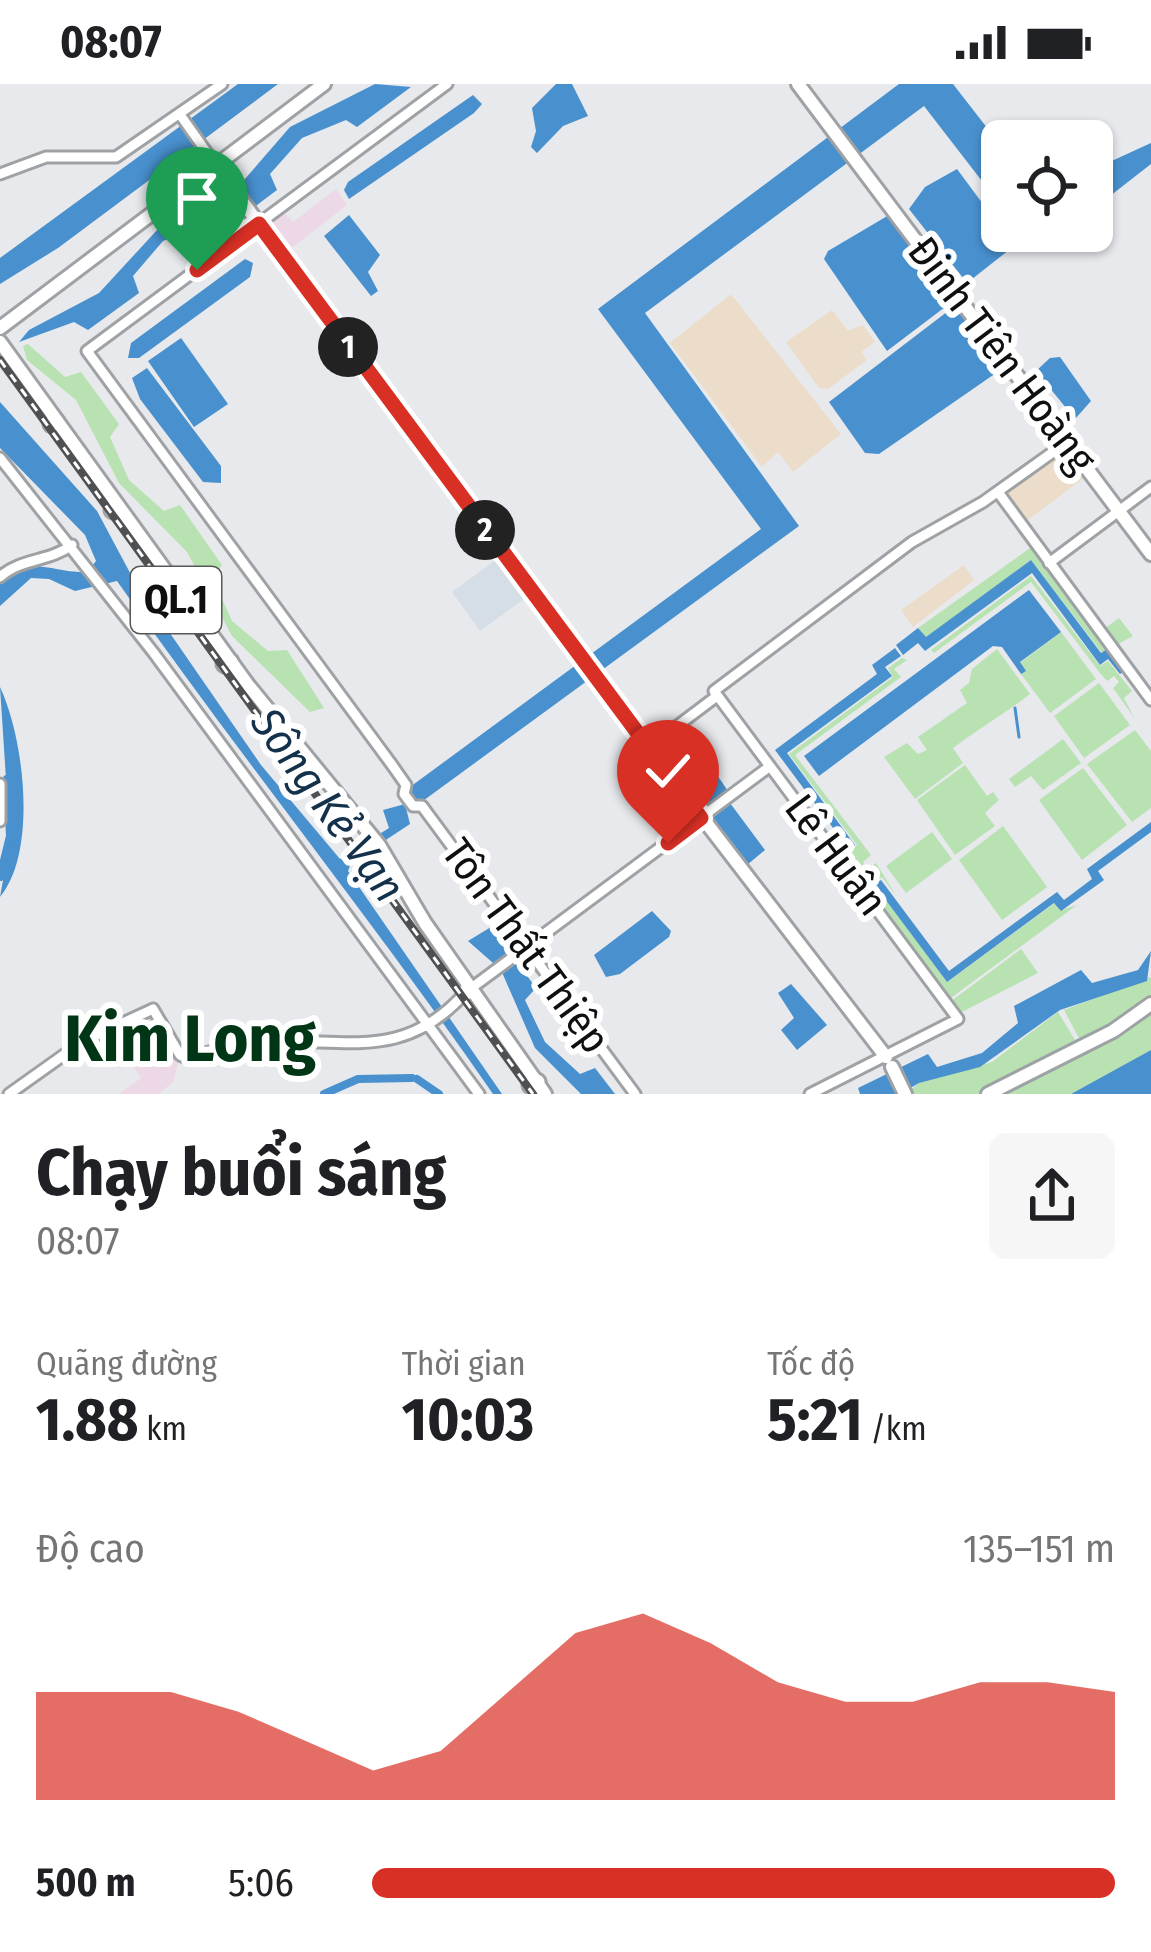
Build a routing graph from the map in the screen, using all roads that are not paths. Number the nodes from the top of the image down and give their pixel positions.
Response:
1 (222, 84) edge
2 (324, 84) edge
3 (446, 84) edge
4 (798, 84) edge
5 (182, 118) junction
6 (217, 167) junction
7 (0, 174) edge
8 (253, 217) junction
9 (0, 328) edge
10 (0, 342) edge
11 (0, 352) edge
12 (54, 423) junction
13 (1067, 442) junction
14 (0, 458) edge
15 (1151, 487) edge
16 (998, 493) junction
17 (1119, 511) junction
18 (72, 545) junction
19 (1151, 554) edge
20 (1049, 563) junction
21 (0, 578) edge
22 (715, 694) junction
23 (1151, 700) edge
24 (648, 748) junction
25 (769, 767) junction
26 (0, 784) edge
27 (701, 818) junction
28 (0, 821) edge
29 (527, 948) junction
30 (468, 991) junction
31 (1151, 1006) edge
32 (432, 1021) junction
33 (889, 1062) junction
34 (538, 1089) edge
35 (904, 1093) edge
36 (9, 1094) edge
37 (479, 1094) edge
38 (635, 1094) edge
39 (810, 1094) edge
40 (991, 1094) edge

1 - 5 street
2 - 6 main road
3 - 8 street
4 - 13 main road, Đinh Tiên Hoàng
5 - 6 street
5 - 7 street
6 - 8 main road
6 - 9 main road
8 - 24 main road
8 - 29 street, Tôn Thất Thiệp
10 - 12 main road, QL.1
11 - 12 main road, QL.1
12 - 30 main road, QL.1
13 - 16 street
13 - 17 main road, Đinh Tiên Hoàng
14 - 18 street
15 - 17 street
16 - 20 street
16 - 22 street
17 - 19 main road, Đinh Tiên Hoàng
17 - 20 street
18 - 21 street
18 - 32 street
20 - 23 street
22 - 24 street
22 - 25 street, Lê Huân
24 - 27 main road
25 - 27 street
25 - 33 street, Lê Huân
26 - 28 street
27 - 29 street
27 - 33 main road
29 - 30 street
29 - 38 street, Tôn Thất Thiệp
30 - 32 street
30 - 34 main road, QL.1
31 - 40 main road
32 - 36 street
32 - 37 street
33 - 35 main road
33 - 39 street

